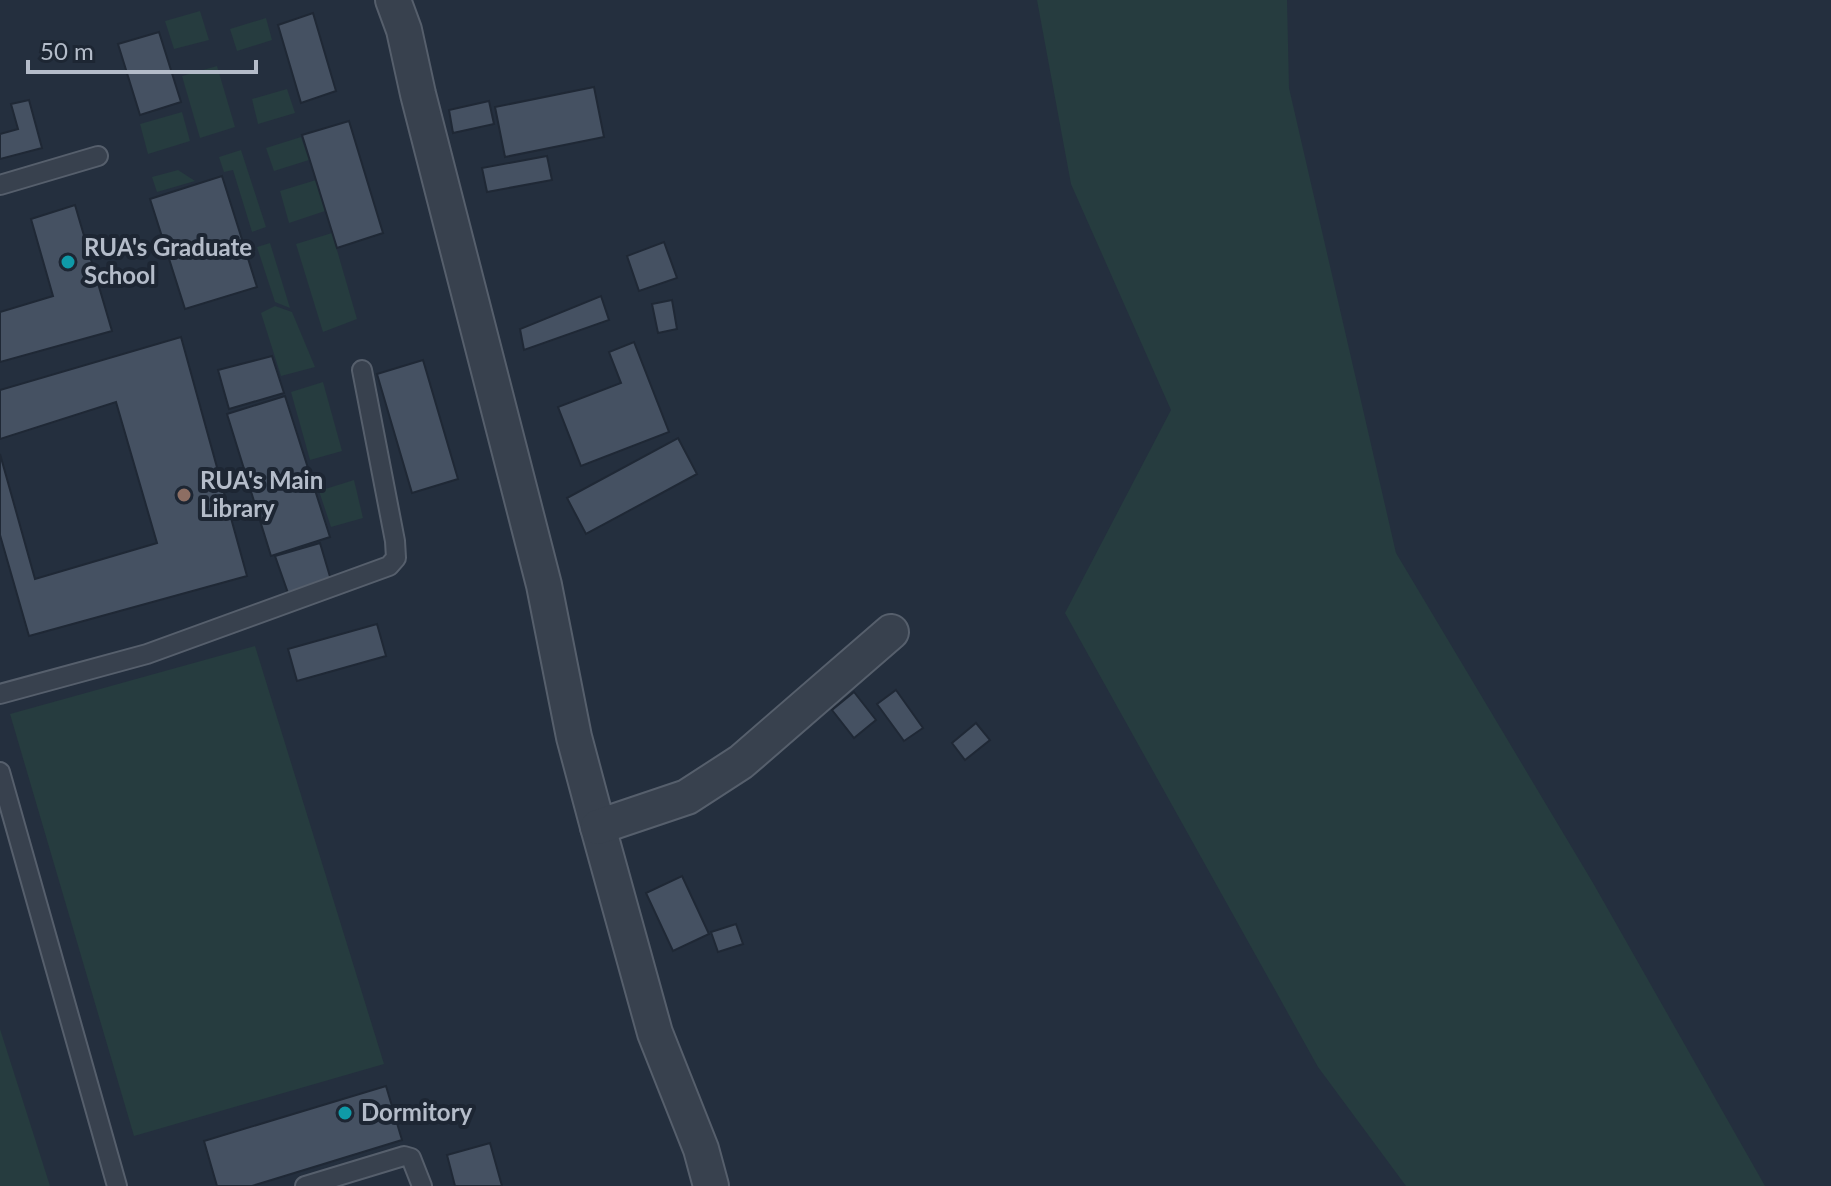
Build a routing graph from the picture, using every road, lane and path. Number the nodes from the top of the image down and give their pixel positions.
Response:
1 (393, 0) edge
2 (98, 156) dead end
3 (0, 185) edge
4 (362, 370) dead end
5 (891, 632) dead end
6 (0, 694) edge
7 (0, 777) edge
8 (598, 827) junction
9 (117, 1186) edge
10 (305, 1186) edge
11 (422, 1186) edge
12 (711, 1186) edge

1 - 8 street
2 - 3 lane
4 - 6 lane
5 - 8 street
7 - 9 lane
8 - 12 street
10 - 11 lane

